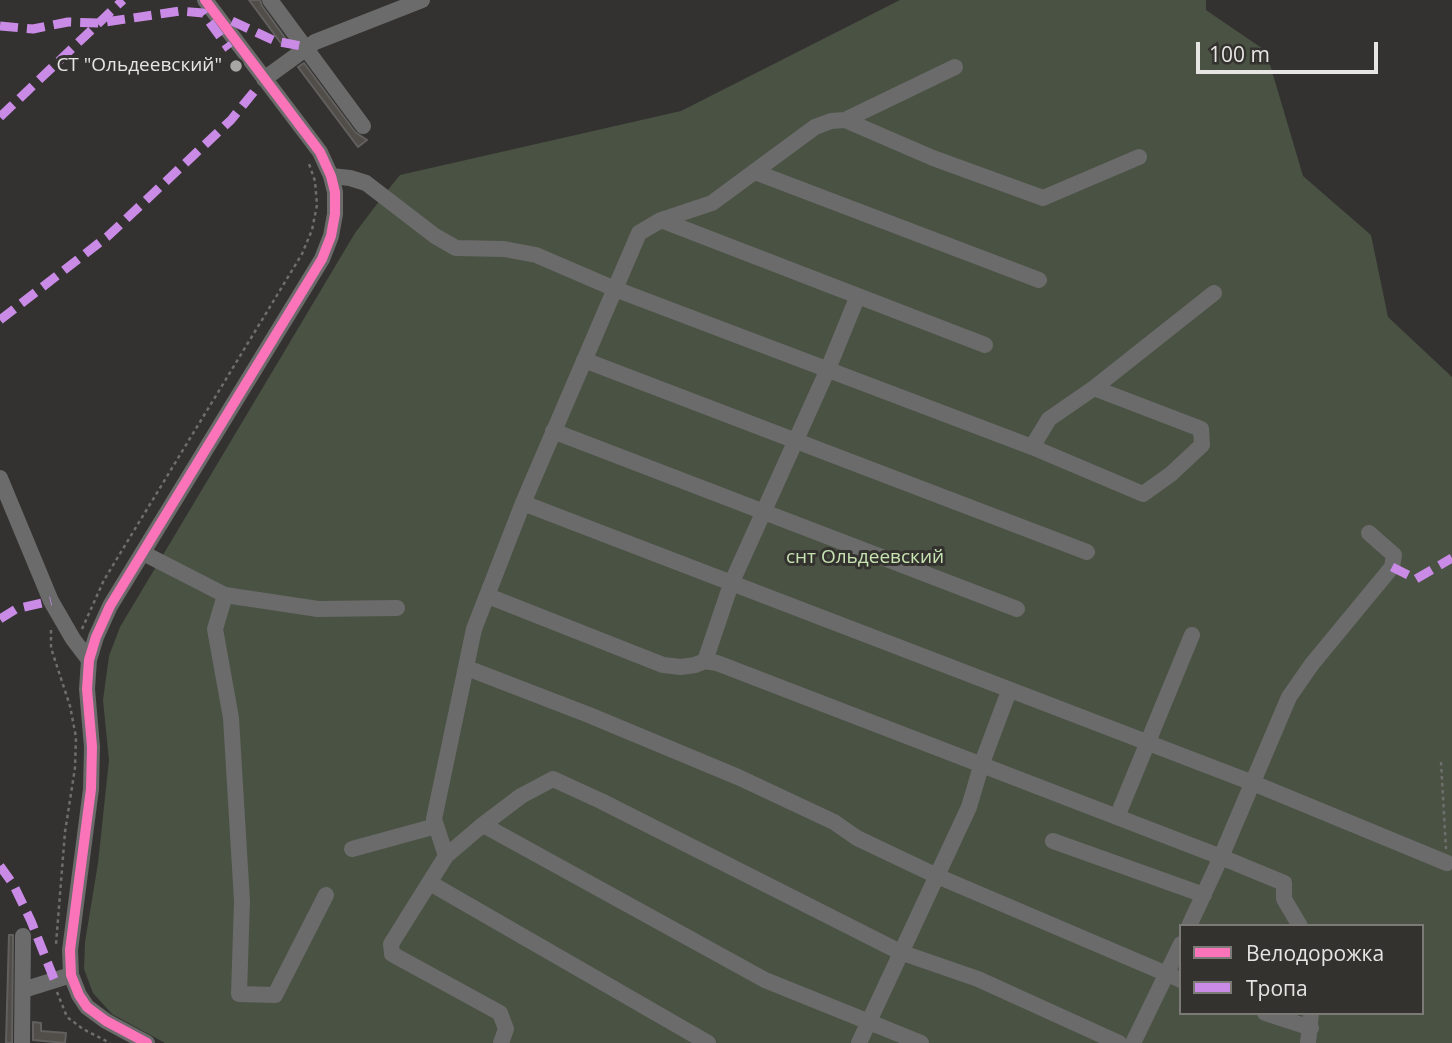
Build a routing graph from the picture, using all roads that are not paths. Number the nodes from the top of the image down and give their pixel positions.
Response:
1 (205, 0) edge
2 (270, 0) edge
3 (422, 0) edge
4 (310, 44) junction
5 (955, 68) dead end
6 (264, 79) junction
7 (845, 120) junction
8 (363, 126) dead end
9 (1139, 157) dead end
10 (755, 172) junction
11 (331, 176) junction
12 (661, 220) junction
13 (1039, 280) dead end
14 (615, 289) junction
15 (1214, 293) dead end
16 (857, 298) junction
17 (985, 345) dead end
18 (584, 360) junction
19 (828, 369) junction
20 (1094, 388) junction
21 (553, 431) junction
22 (796, 440) junction
23 (1032, 447) junction
24 (0, 478) edge
25 (523, 503) junction
26 (764, 512) junction
27 (1369, 533) dead end
28 (1087, 552) dead end
29 (143, 553) junction
30 (731, 584) junction
31 (225, 595) junction
32 (488, 596) junction
33 (397, 608) dead end
34 (1017, 609) dead end
35 (1192, 635) dead end
36 (89, 660) junction
37 (705, 661) junction
38 (467, 668) junction
39 (1009, 691) junction
40 (1146, 743) junction
41 (982, 763) junction
42 (1254, 783) junction
43 (1117, 817) junction
44 (436, 826) junction
45 (480, 827) junction
46 (1052, 841) dead end
47 (352, 849) dead end
48 (446, 856) junction
49 (1221, 857) junction
50 (1447, 863) road end
51 (937, 876) junction
52 (430, 883) junction
53 (326, 895) dead end
54 (1204, 895) junction
55 (1190, 924) edge
56 (1299, 924) edge
57 (23, 936) dead end
58 (900, 952) junction
59 (1179, 952) edge
60 (71, 975) junction
61 (1173, 978) edge
62 (23, 990) junction
63 (1271, 1015) edge
64 (868, 1023) junction
65 (1310, 1028) edge
66 (22, 1043) edge
67 (147, 1043) edge
68 (501, 1043) edge
69 (708, 1043) edge
70 (859, 1043) edge
71 (921, 1043) edge
72 (1119, 1043) edge
73 (1133, 1043) edge

1 - 6 street
2 - 4 street
3 - 4 street
4 - 6 street
4 - 8 street
5 - 7 street
6 - 11 street
7 - 9 street
7 - 10 street
10 - 12 street
10 - 13 street
11 - 14 street
11 - 29 street
12 - 14 street
12 - 16 street
14 - 18 street
14 - 19 street
15 - 20 street
16 - 17 street
16 - 19 street
18 - 21 street
18 - 22 street
19 - 22 street
19 - 23 street
20 - 23 street
20 - 23 street
21 - 25 street
21 - 26 street
22 - 26 street
22 - 28 street
24 - 36 street
25 - 30 street
25 - 32 street
26 - 30 street
26 - 34 street
27 - 42 street
29 - 31 street
29 - 36 street
30 - 37 street
30 - 39 street
31 - 33 street
31 - 53 street
32 - 37 street
32 - 38 street
35 - 40 street
36 - 60 street
37 - 41 street
38 - 44 street
38 - 51 street
39 - 40 street
39 - 41 street
40 - 42 street
40 - 43 street
41 - 43 street
41 - 51 street
42 - 49 street
42 - 50 street
43 - 49 street
44 - 47 street
44 - 48 street
45 - 48 street
45 - 58 street
45 - 64 street
46 - 54 street
48 - 52 street
49 - 54 street
49 - 56 street
51 - 58 street
51 - 61 street
52 - 68 street
52 - 69 street
54 - 55 street
57 - 62 street
58 - 64 street
58 - 72 street
59 - 61 street
60 - 62 street
60 - 67 street
61 - 73 street
62 - 66 street
63 - 65 street
64 - 70 street
64 - 71 street

